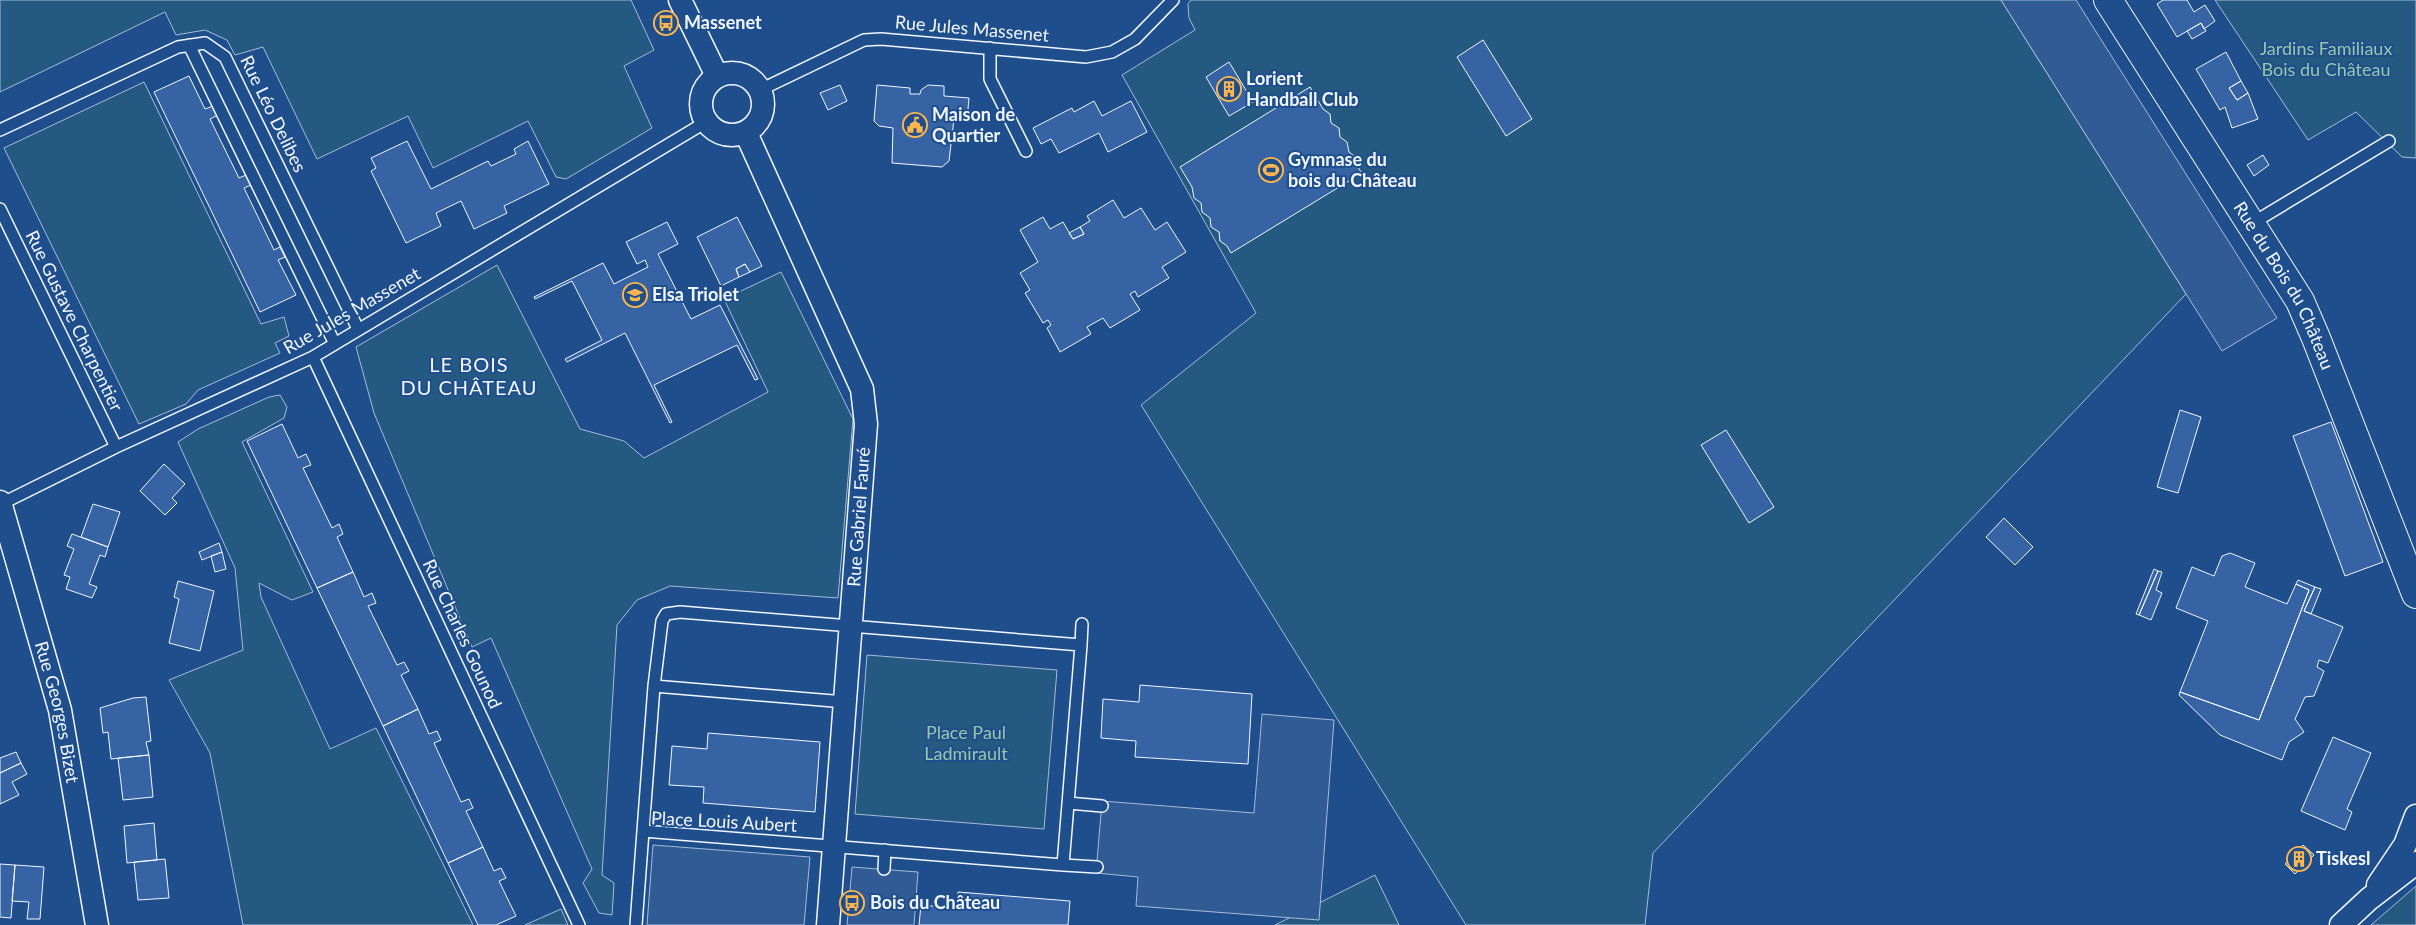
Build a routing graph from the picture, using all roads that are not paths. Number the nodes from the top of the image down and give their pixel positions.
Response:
1 (680, 0) edge
2 (1173, 0) edge
3 (2108, 0) edge
4 (189, 45) junction
5 (990, 48) junction
6 (718, 76) junction
7 (760, 90) junction
8 (706, 122) junction
9 (0, 130) edge
10 (746, 133) junction
11 (2389, 141) dead end
12 (1026, 151) dead end
13 (0, 209) edge
14 (2250, 224) junction
15 (358, 329) junction
16 (335, 344) junction
17 (313, 357) junction
18 (116, 448) junction
19 (0, 503) edge
20 (2416, 594) edge
21 (1082, 624) dead end
22 (851, 627) junction
23 (1081, 646) junction
24 (654, 686) junction
25 (846, 702) junction
26 (1068, 803) junction
27 (1102, 806) dead end
28 (2416, 816) edge
29 (643, 831) junction
30 (835, 846) junction
31 (885, 850) junction
32 (2416, 863) edge
33 (1063, 865) junction
34 (1097, 868) dead end
35 (884, 869) dead end
36 (2369, 899) junction
37 (96, 925) edge
38 (579, 925) edge
39 (636, 925) edge
40 (828, 925) edge
41 (2341, 925) edge

1 - 6 street
2 - 5 lane, Rue Jules Massenet
3 - 14 street, Rue du Bois du Château
4 - 9 lane, Rue Léo Delibes
4 - 15 lane, Rue Léo Delibes
4 - 16 lane
5 - 7 lane, Rue Jules Massenet
5 - 12 lane
6 - 7 street
6 - 8 street
7 - 10 street
8 - 10 street
8 - 15 lane, Rue Jules Massenet
10 - 22 street, Rue Gabriel Fauré
11 - 14 lane
13 - 18 lane, Rue Gustave Charpentier
14 - 20 street, Rue du Bois du Château
15 - 16 lane, Rue Jules Massenet
16 - 17 lane, Rue Jules Massenet
17 - 18 lane, Rue Jules Massenet
17 - 38 lane, Rue Charles Gounod
18 - 19 lane, Rue Jules Massenet
19 - 37 street, Rue Georges Bizet
21 - 23 lane
22 - 23 lane
22 - 24 lane
22 - 25 street, Rue Gabriel Fauré
23 - 26 lane
24 - 25 lane
24 - 29 lane
25 - 30 street, Rue Gabriel Fauré
26 - 27 lane
26 - 33 lane
28 - 36 street
29 - 30 lane, Place Louis Aubert
29 - 39 lane, Place Louis Aubert
30 - 31 lane
30 - 40 street, Rue Gabriel Fauré
31 - 33 lane
31 - 35 lane
32 - 36 street
33 - 34 lane
36 - 41 street

